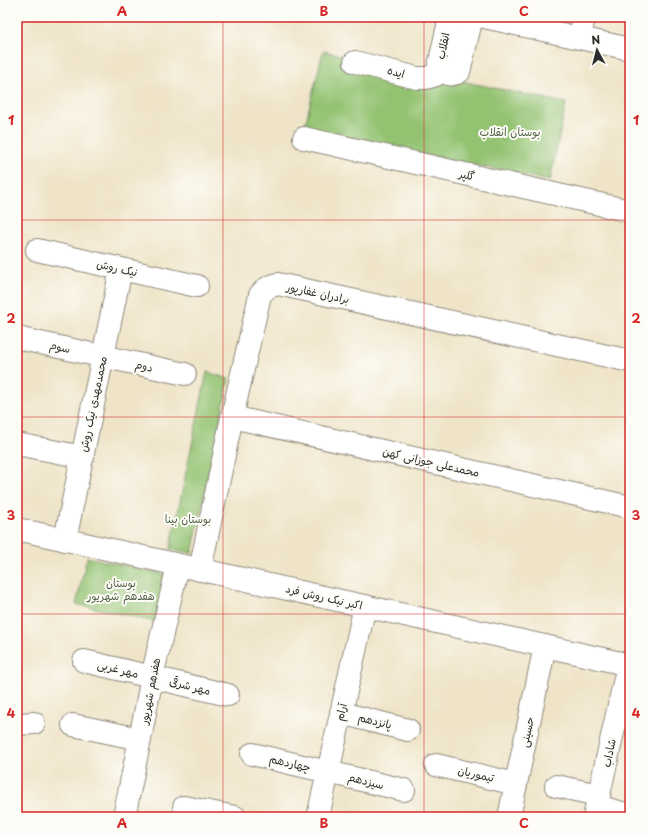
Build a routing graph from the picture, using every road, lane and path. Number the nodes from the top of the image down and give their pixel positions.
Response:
1 (450, 17) edge
2 (472, 17) edge
3 (584, 17) edge
4 (497, 18) edge
5 (580, 38) junction
6 (630, 49) edge
7 (355, 62) dead end
8 (437, 71) junction
9 (304, 138) dead end
10 (630, 211) edge
11 (37, 250) dead end
12 (121, 269) junction
13 (197, 286) dead end
14 (17, 338) edge
15 (103, 357) junction
16 (630, 361) edge
17 (185, 374) dead end
18 (232, 417) junction
19 (17, 444) edge
20 (82, 457) junction
21 (630, 506) edge
22 (17, 529) edge
23 (65, 540) junction
24 (178, 565) junction
25 (200, 570) junction
26 (365, 606) junction
27 (546, 646) junction
28 (84, 661) dead end
29 (629, 665) edge
30 (152, 677) junction
31 (228, 695) dead end
32 (341, 713) junction
33 (73, 725) dead end
34 (408, 730) dead end
35 (140, 739) junction
36 (252, 754) dead end
37 (436, 765) dead end
38 (328, 772) junction
39 (516, 784) junction
40 (556, 786) dead end
41 (404, 790) dead end
42 (597, 806) edge
43 (184, 807) dead end
44 (630, 815) edge
45 (124, 817) edge
46 (235, 817) edge
47 (318, 817) edge
48 (509, 817) edge

1 - 8 street, انقلاب
2 - 8 street
3 - 5 street
4 - 5 street
5 - 6 street
7 - 8 street, ایده
9 - 10 street, گلپر
11 - 12 street, نیک روش
12 - 13 street, نیک روش
12 - 15 street, محمدمهدی نیک روش
14 - 15 street, سوم
15 - 17 street, دوم
15 - 20 street, محمدمهدی نیک روش
16 - 18 street, برادران غفارپور
18 - 21 street, محمدعلی جوزانی کهن
18 - 25 street, برادران غفارپور
19 - 20 street
20 - 23 street, محمدمهدی نیک روش
22 - 23 street, اکبر نیک روش فرد
23 - 24 street, اکبر نیک روش فرد
24 - 25 street, اکبر نیک روش فرد
24 - 30 street, هفدهم شهریور
25 - 26 street, اکبر نیک روش فرد
26 - 27 street, اکبر نیک روش فرد
26 - 32 street, آرام
27 - 29 street, اکبر نیک روش فرد
27 - 39 street, حسینی
28 - 30 street, مهر غربی
29 - 42 street, شاداب
30 - 31 street, مهر شرقی
30 - 35 street, هفدهم شهریور
32 - 34 street, پانزدهم
32 - 38 street, آرام
33 - 35 street
35 - 45 street, هفدهم شهریور
36 - 38 street, چهاردهم
37 - 39 street, تیموریان
38 - 41 street, سیزدهم
38 - 47 street, آرام
39 - 48 street, حسینی
40 - 42 street
42 - 44 street
43 - 46 street

